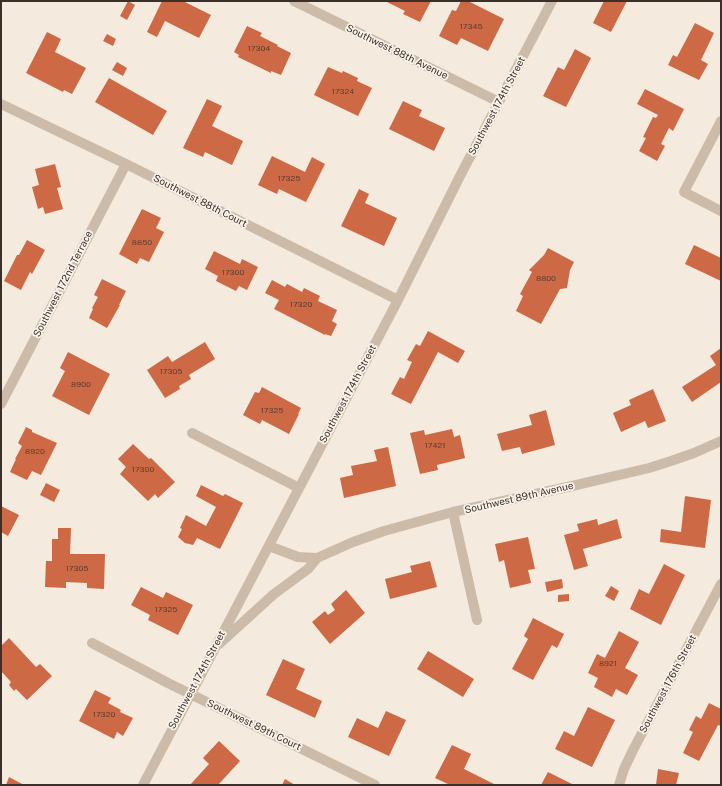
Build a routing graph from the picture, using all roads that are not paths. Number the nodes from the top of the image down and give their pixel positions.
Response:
1 (294, 1) edge
2 (552, 1) edge
3 (499, 102) junction
4 (1, 104) edge
5 (721, 121) edge
6 (126, 164) junction
7 (721, 211) edge
8 (398, 300) junction
9 (1, 404) edge
10 (192, 433) dead end
11 (721, 441) edge
12 (299, 488) junction
13 (453, 512) junction
14 (269, 546) junction
15 (317, 558) junction
16 (721, 584) edge
17 (477, 620) dead end
18 (92, 643) dead end
19 (213, 650) junction
20 (190, 693) junction
21 (143, 785) edge
22 (375, 785) edge
23 (619, 785) edge

1 - 3 street, Southwest 88th Avenue
2 - 3 street, Southwest 174th Street
3 - 8 street, Southwest 174th Street
4 - 6 street, Southwest 88th Court
5 - 7 street
6 - 8 street, Southwest 88th Court
6 - 9 street, Southwest 172nd Terrace
8 - 12 street, Southwest 174th Street
10 - 12 street
11 - 13 street, Southwest 89th Avenue
12 - 14 street, Southwest 174th Street
13 - 15 street, Southwest 89th Avenue
13 - 17 street
14 - 15 street, Southwest 89th Avenue
14 - 19 street, Southwest 174th Street
15 - 19 street, Southwest 89th Avenue
16 - 23 street, Southwest 176th Street
18 - 20 street, Southwest 89th Court
19 - 20 street, Southwest 174th Street
20 - 21 street, Southwest 174th Street
20 - 22 street, Southwest 89th Court

